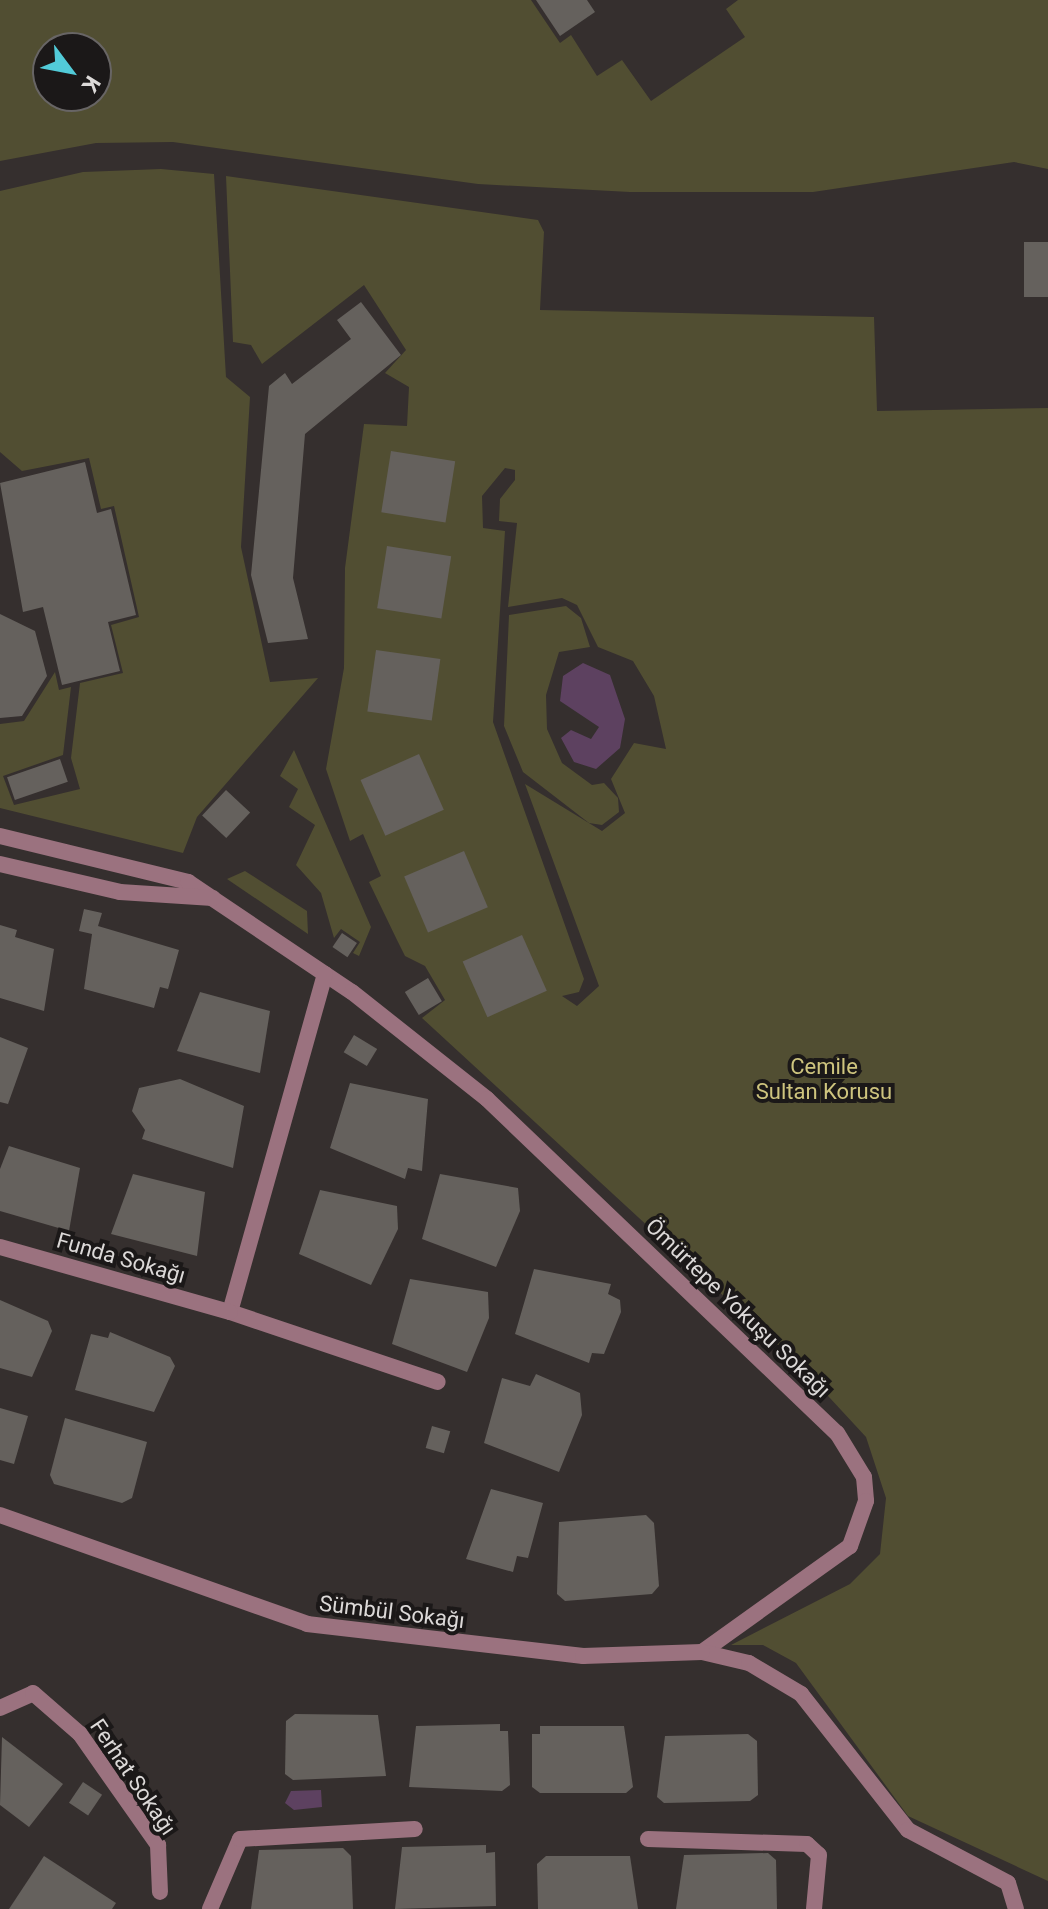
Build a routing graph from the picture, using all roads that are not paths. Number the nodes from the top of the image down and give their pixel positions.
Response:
1 (0, 836) edge
2 (0, 864) edge
3 (215, 898) junction
4 (325, 974) junction
5 (0, 1247) edge
6 (230, 1312) junction
7 (438, 1382) dead end
8 (0, 1515) edge
9 (702, 1652) junction
10 (0, 1708) edge
11 (415, 1829) dead end
12 (648, 1839) dead end
13 (160, 1892) dead end
14 (210, 1909) edge
15 (814, 1909) edge
16 (1016, 1909) edge

1 - 3 street, Ömürtepe Yokuşu Sokağı
2 - 3 street
3 - 4 street, Ömürtepe Yokuşu Sokağı
4 - 6 street
4 - 9 street, Ömürtepe Yokuşu Sokağı
5 - 6 street, Funda Sokağı
6 - 7 street, Funda Sokağı
8 - 9 street, Sümbül Sokağı
9 - 16 street
10 - 13 street, Ferhat Sokağı
11 - 14 street
12 - 15 street

